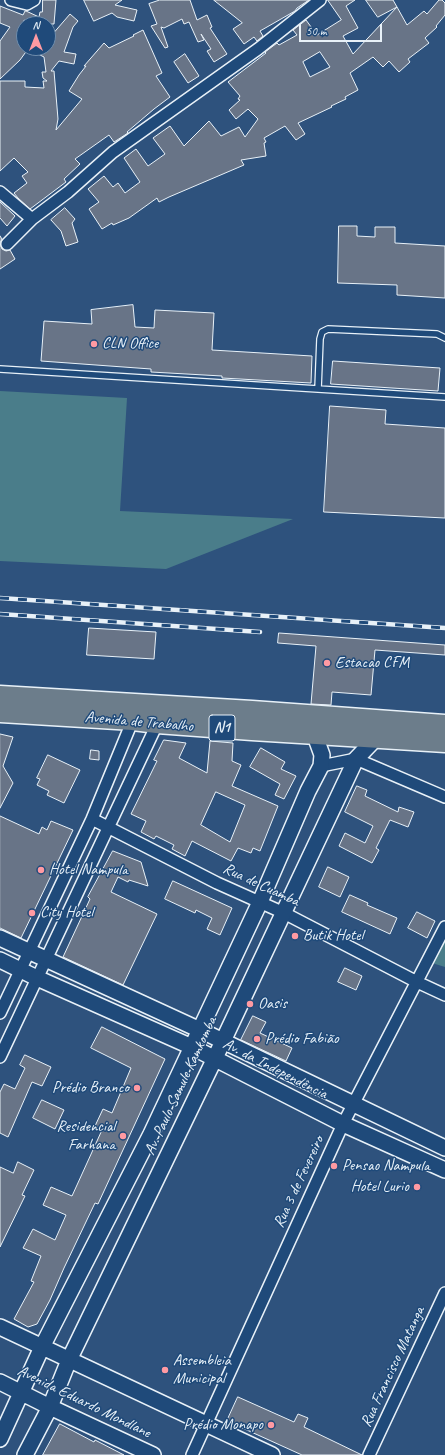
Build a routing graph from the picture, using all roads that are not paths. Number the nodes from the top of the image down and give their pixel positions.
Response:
1 (11, 0) edge
2 (34, 0) edge
3 (320, 0) edge
4 (0, 192) edge
5 (32, 219) junction
6 (7, 244) dead end
7 (445, 338) edge
8 (0, 369) edge
9 (318, 389) junction
10 (445, 397) edge
11 (0, 696) edge
12 (0, 712) edge
13 (136, 712) junction
14 (161, 715) junction
15 (252, 721) junction
16 (445, 725) edge
17 (314, 733) junction
18 (376, 738) junction
19 (445, 742) edge
20 (356, 760) junction
21 (321, 766) junction
22 (445, 797) edge
23 (92, 819) junction
24 (109, 827) junction
25 (260, 902) junction
26 (284, 913) junction
27 (445, 927) edge
28 (0, 938) edge
29 (30, 952) junction
30 (46, 959) junction
31 (0, 960) edge
32 (20, 970) junction
33 (37, 978) junction
34 (417, 982) junction
35 (445, 995) edge
36 (0, 1013) edge
37 (200, 1030) junction
38 (222, 1041) junction
39 (192, 1047) junction
40 (0, 1056) edge
41 (215, 1058) junction
42 (352, 1104) junction
43 (343, 1124) junction
44 (445, 1148) edge
45 (445, 1170) edge
46 (445, 1293) edge
47 (0, 1327) edge
48 (42, 1347) junction
49 (69, 1360) junction
50 (0, 1382) edge
51 (22, 1391) junction
52 (50, 1407) junction
53 (206, 1423) junction
54 (0, 1439) edge
55 (26, 1455) edge
56 (153, 1455) edge
57 (192, 1455) edge
58 (272, 1455) edge
59 (369, 1455) edge

1 - 2 street
3 - 5 street
4 - 5 street
5 - 6 street
7 - 9 lane
8 - 9 lane
9 - 10 lane
11 - 13 highway, Avenida de Trabalho / N1
12 - 13 highway, Avenida de Trabalho / N1
13 - 14 highway, Avenida de Trabalho / N1
13 - 23 street
14 - 15 highway, Avenida de Trabalho / N1
14 - 24 street
15 - 16 highway, Avenida de Trabalho / N1
15 - 17 highway, Avenida de Trabalho / N1
17 - 18 highway, Avenida de Trabalho / N1
17 - 21 main road
18 - 19 highway, Avenida de Trabalho / N1
18 - 20 main road, Av. Paulo Samule Kamkomba
20 - 21 street
20 - 22 street
20 - 26 main road, Av. Paulo Samule Kamkomba
21 - 25 main road, Av. Paulo Samule Kamkomba
23 - 24 street, Rua de Cuamba
23 - 29 street
24 - 25 street, Rua de Cuamba
24 - 30 street
25 - 26 street, Rua de Cuamba
25 - 37 main road, Av. Paulo Samule Kamkomba
26 - 34 street, Rua de Cuamba
26 - 38 main road, Av. Paulo Samule Kamkomba
27 - 34 street, Rua 3 de Fevereiro
28 - 29 main road, Av. da Independência
29 - 30 main road, Av. da Independência
29 - 32 street
30 - 33 street
30 - 37 main road, Av. da Independência
31 - 32 main road, Av. da Independência
32 - 33 main road, Av. da Independência
32 - 36 street
33 - 39 main road, Av. da Independência
33 - 40 street
34 - 35 street, Rua de Cuamba
34 - 42 street, Rua 3 de Fevereiro
37 - 38 main road, Av. da Independência
37 - 39 main road, Av. Paulo Samule Kamkomba
38 - 41 main road, Av. Paulo Samule Kamkomba
38 - 42 main road, Av. da Independência
39 - 41 main road, Av. da Independência
39 - 48 main road, Av. Paulo Samule Kamkomba
41 - 43 main road, Av. da Independência
41 - 49 main road, Av. Paulo Samule Kamkomba
42 - 43 street, Rua 3 de Fevereiro
42 - 44 main road, Av. da Independência
43 - 45 main road, Av. da Independência
43 - 53 street, Rua 3 de Fevereiro
46 - 59 street, Rua Francisco Matanga
47 - 48 main road, Avenida Eduardo Mondlane
48 - 49 main road, Avenida Eduardo Mondlane
48 - 51 main road, Av. Paulo Samule Kamkomba
49 - 52 main road, Av. Paulo Samule Kamkomba
49 - 53 main road, Avenida Eduardo Mondlane
50 - 51 main road, Avenida Eduardo Mondlane
51 - 52 main road, Avenida Eduardo Mondlane
51 - 54 main road, Av. Paulo Samule Kamkomba
52 - 55 main road, Av. Paulo Samule Kamkomba
52 - 56 main road, Avenida Eduardo Mondlane
53 - 57 street, Rua 3 de Fevereiro
53 - 58 main road, Avenida Eduardo Mondlane

